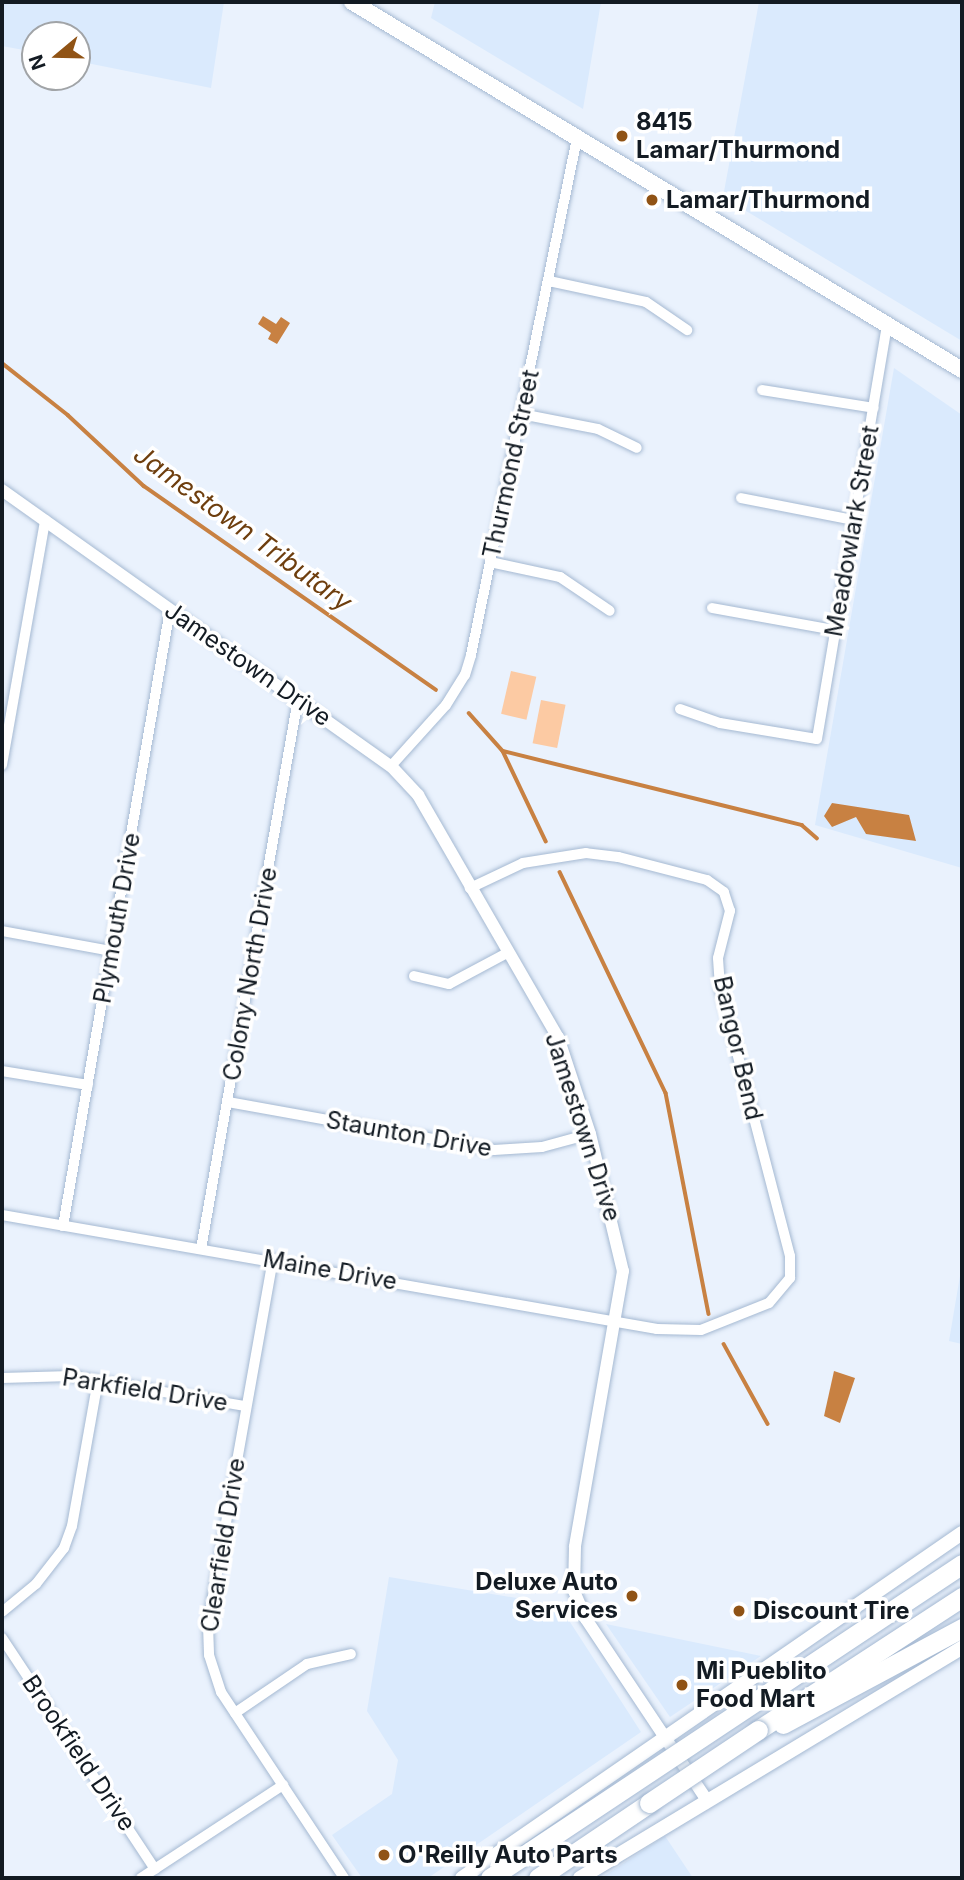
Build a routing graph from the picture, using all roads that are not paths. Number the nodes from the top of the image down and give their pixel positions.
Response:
1 (352, 2) edge
2 (577, 138) junction
3 (549, 281) junction
4 (887, 323) junction
5 (687, 330) dead end
6 (962, 370) edge
7 (762, 390) dead end
8 (874, 408) junction
9 (521, 414) junction
10 (637, 448) dead end
11 (2, 490) edge
12 (741, 498) dead end
13 (45, 520) junction
14 (853, 520) junction
15 (490, 562) junction
16 (712, 608) dead end
17 (170, 610) junction
18 (610, 611) dead end
19 (834, 630) junction
20 (298, 699) junction
21 (680, 709) dead end
22 (2, 765) edge
23 (391, 766) junction
24 (470, 888) junction
25 (2, 931) edge
26 (111, 951) junction
27 (506, 953) junction
28 (414, 976) dead end
29 (2, 1071) edge
30 (88, 1085) junction
31 (228, 1102) junction
32 (590, 1134) junction
33 (2, 1215) edge
34 (63, 1226) junction
35 (201, 1249) junction
36 (273, 1259) junction
37 (616, 1323) junction
38 (657, 1329) joint
39 (2, 1378) edge
40 (98, 1380) junction
41 (245, 1406) junction
42 (962, 1533) edge
43 (962, 1564) edge
44 (962, 1597) edge
45 (2, 1612) edge
46 (962, 1628) edge
47 (2, 1638) edge
48 (962, 1648) edge
49 (351, 1654) dead end
50 (234, 1713) junction
51 (758, 1730) junction
52 (667, 1741) junction
53 (651, 1752) junction
54 (678, 1756) junction
55 (283, 1785) junction
56 (706, 1799) junction
57 (155, 1869) junction
58 (141, 1878) edge
59 (344, 1878) edge
60 (462, 1878) edge
61 (490, 1878) edge
62 (538, 1878) edge
63 (580, 1878) edge

1 - 2 main road
2 - 3 street, Thurmond Street
2 - 4 main road
3 - 5 street
3 - 9 street, Thurmond Street
4 - 6 main road
4 - 8 street, Meadowlark Street
7 - 8 street
8 - 14 street, Meadowlark Street
9 - 10 street
9 - 15 street, Thurmond Street
11 - 13 street, Jamestown Drive
12 - 14 street
13 - 17 street, Jamestown Drive
13 - 22 street
14 - 19 street, Meadowlark Street
15 - 18 street
15 - 23 street, Thurmond Street
16 - 19 street
17 - 20 street, Jamestown Drive
17 - 26 street, Plymouth Drive
19 - 21 street, Meadowlark Street
20 - 23 street, Jamestown Drive
20 - 31 street, Colony North Drive
23 - 24 street, Jamestown Drive
24 - 27 street, Jamestown Drive
24 - 38 street, Bangor Bend
25 - 26 street
26 - 30 street, Plymouth Drive
27 - 28 street
27 - 32 street, Jamestown Drive
29 - 30 street
30 - 34 street, Plymouth Drive
31 - 32 street, Staunton Drive
31 - 35 street, Colony North Drive
32 - 37 street, Jamestown Drive
33 - 34 street, Maine Drive
34 - 35 street, Maine Drive
35 - 36 street, Maine Drive
36 - 37 street, Maine Drive
36 - 41 street, Clearfield Drive
37 - 38 street, Maine Drive
37 - 52 street, Jamestown Drive
39 - 40 street, Parkfield Drive
40 - 41 street, Parkfield Drive
40 - 45 street
41 - 50 street, Clearfield Drive
42 - 52 main road
43 - 61 highway, bridge
44 - 51 highway
46 - 51 highway
47 - 57 street, Brookfield Drive
48 - 56 main road
49 - 50 street
50 - 55 street, Clearfield Drive
51 - 62 highway, bridge
52 - 53 main road
52 - 54 street, Jamestown Drive
53 - 54 main road
53 - 60 main road
54 - 56 street, Jamestown Drive
55 - 57 street
55 - 59 street, Clearfield Drive
56 - 63 main road
57 - 58 street

